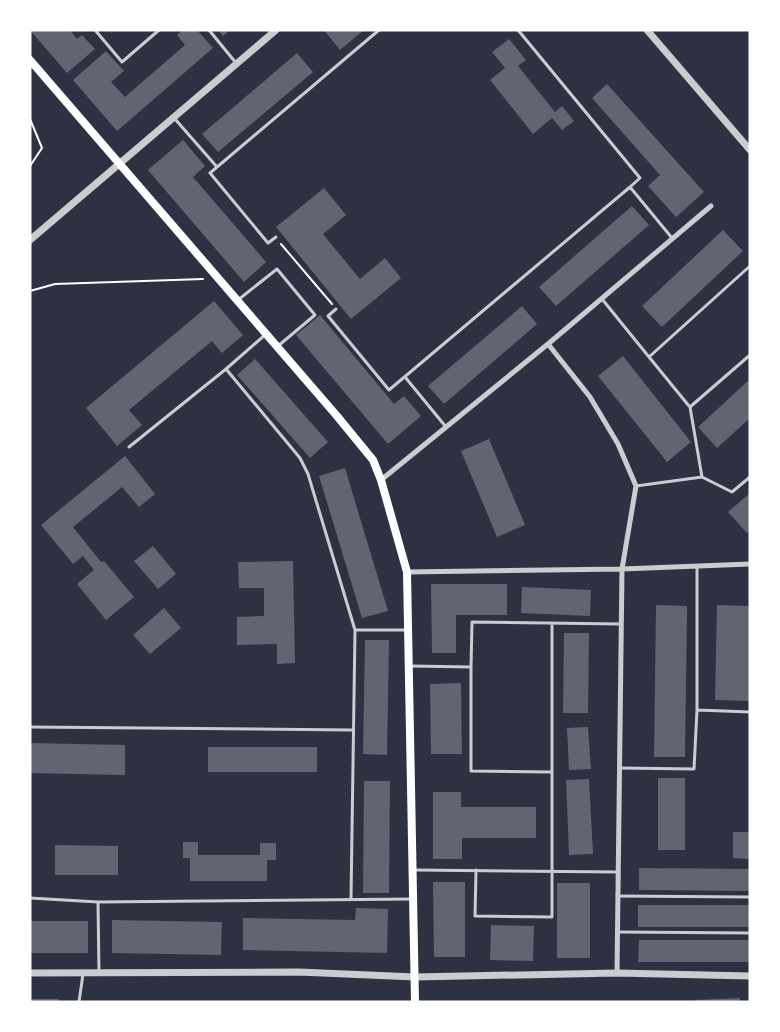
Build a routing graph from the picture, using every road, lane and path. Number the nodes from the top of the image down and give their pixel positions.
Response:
1 (95, 30) edge
2 (159, 30) edge
3 (209, 30) edge
4 (276, 30) edge
5 (379, 30) edge
6 (518, 30) edge
7 (647, 30) edge
8 (30, 60) edge
9 (237, 64) junction
10 (174, 118) junction
11 (30, 119) edge
12 (747, 144) edge
13 (750, 150) edge
14 (120, 163) junction
15 (30, 166) edge
16 (217, 167) junction
17 (630, 187) junction
18 (711, 206) dead end
19 (276, 237) joint
20 (672, 238) junction
21 (30, 240) edge
22 (750, 266) edge
23 (203, 279) dead end
24 (30, 291) edge
25 (602, 299) junction
26 (238, 300) junction
27 (336, 309) joint
28 (267, 334) junction
29 (548, 344) junction
30 (278, 346) junction
31 (750, 355) edge
32 (649, 357) junction
33 (225, 369) junction
34 (405, 377) junction
35 (690, 407) junction
36 (446, 427) junction
37 (129, 447) dead end
38 (702, 477) junction
39 (750, 477) edge
40 (381, 480) junction
41 (636, 486) junction
42 (750, 564) edge
43 (697, 565) junction
44 (622, 569) junction
45 (406, 572) junction
46 (552, 623) junction
47 (621, 624) junction
48 (355, 630) junction
49 (408, 630) junction
50 (409, 666) junction
51 (471, 668) junction
52 (697, 710) junction
53 (750, 712) edge
54 (30, 727) edge
55 (353, 730) junction
56 (619, 768) junction
57 (551, 772) junction
58 (413, 870) junction
59 (476, 870) junction
60 (551, 871) junction
61 (617, 872) junction
62 (617, 896) junction
63 (750, 897) edge
64 (30, 898) edge
65 (351, 899) junction
66 (414, 899) junction
67 (98, 902) junction
68 (616, 932) junction
69 (750, 933) edge
70 (83, 972) junction
71 (99, 972) junction
72 (30, 973) edge
73 (617, 973) junction
74 (750, 976) edge
75 (415, 977) junction
76 (79, 1002) edge
77 (415, 1002) edge

1 - 2 lane
3 - 9 lane
4 - 9 street
5 - 16 lane
6 - 17 lane
7 - 12 street
8 - 14 main road
9 - 10 street
10 - 14 street
10 - 16 lane
11 - 15 path
12 - 13 street
14 - 21 street
14 - 26 main road
16 - 19 lane
17 - 20 lane
17 - 34 lane
18 - 20 street
19 - 27 path
20 - 25 street
22 - 32 lane
23 - 24 path
25 - 29 street
25 - 32 lane
26 - 28 main road
26 - 30 lane
27 - 34 lane
28 - 30 main road
28 - 33 lane
29 - 36 street
29 - 41 street
30 - 40 main road
31 - 35 lane
32 - 35 lane
33 - 37 lane
33 - 48 lane
34 - 36 lane
35 - 38 lane
36 - 40 street
38 - 39 lane
38 - 41 lane
40 - 45 main road
41 - 44 street
42 - 43 street
43 - 44 street
43 - 52 lane
44 - 45 street
44 - 47 street
45 - 49 main road
46 - 47 lane
46 - 51 lane
46 - 57 lane
47 - 56 street
48 - 49 lane
48 - 55 lane
49 - 50 main road
50 - 51 lane
50 - 58 main road
51 - 57 lane
52 - 53 lane
52 - 56 lane
54 - 55 lane
55 - 65 lane
56 - 61 street
57 - 60 lane
58 - 59 lane
58 - 66 main road
59 - 60 lane
59 - 60 lane
60 - 61 lane
61 - 62 street
62 - 63 lane
62 - 68 street
64 - 67 lane
65 - 66 lane
65 - 67 lane
66 - 75 main road
67 - 71 lane
68 - 69 lane
68 - 73 street
70 - 71 street
70 - 72 street
70 - 76 lane
71 - 75 street
73 - 74 street
73 - 75 street
75 - 77 main road

